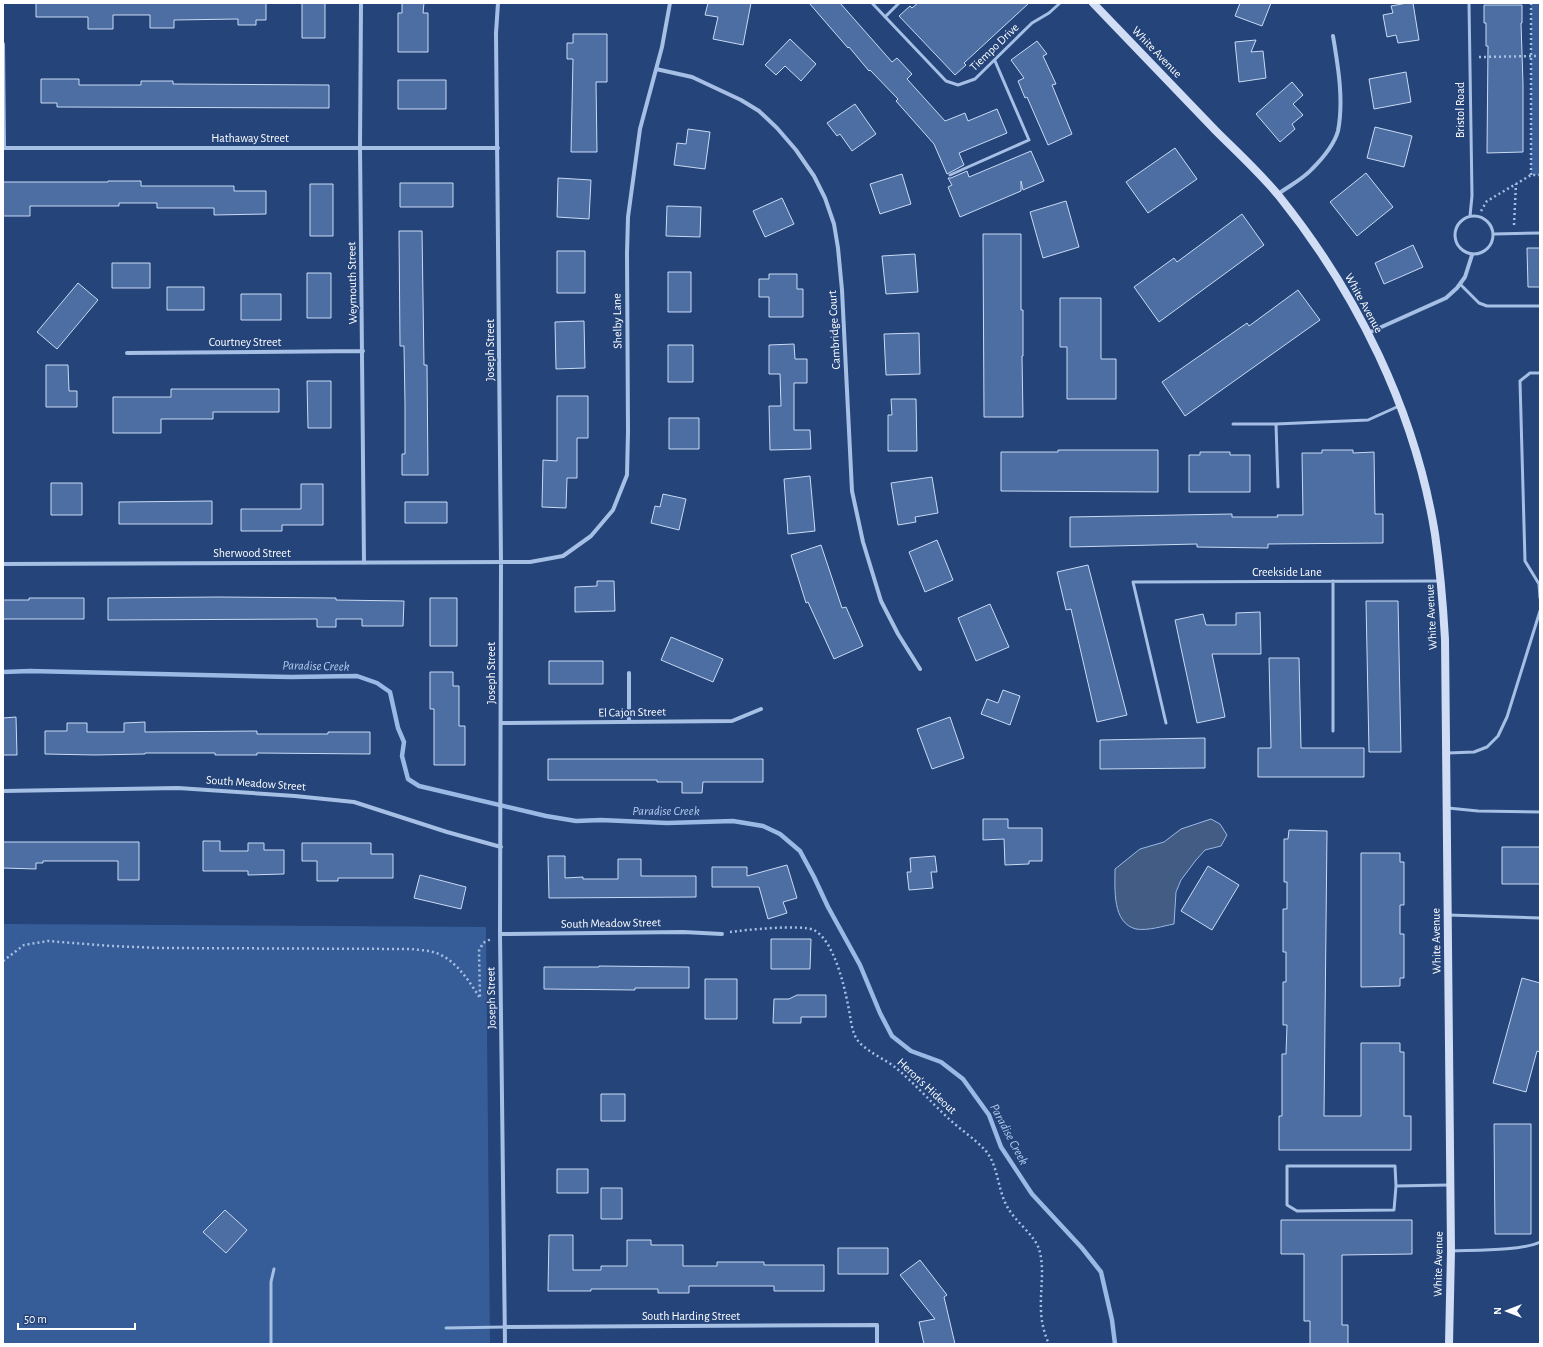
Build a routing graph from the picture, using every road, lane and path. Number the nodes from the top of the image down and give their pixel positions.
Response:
1 (362, 3) edge
2 (498, 3) edge
3 (670, 3) edge
4 (872, 3) edge
5 (899, 3) edge
6 (1060, 3) edge
7 (1093, 3) edge
8 (1469, 3) edge
9 (1531, 3) edge
10 (885, 17) junction
11 (1333, 36) dead end
12 (3, 44) edge
13 (1531, 56) junction
14 (1540, 56) edge
15 (1470, 57) junction
16 (995, 61) junction
17 (656, 69) junction
18 (360, 147) junction
19 (3, 148) edge
20 (498, 148) junction
21 (950, 175) dead end
22 (1531, 175) junction
23 (1540, 175) edge
24 (1516, 184) junction
25 (1278, 194) junction
26 (1470, 216) junction
27 (1477, 216) junction
28 (1540, 233) edge
29 (1494, 234) junction
30 (1514, 234) junction
31 (1472, 255) junction
32 (1460, 284) junction
33 (1540, 306) edge
34 (1368, 333) junction
35 (363, 351) junction
36 (127, 353) dead end
37 (1540, 373) edge
38 (1399, 406) junction
39 (1233, 424) dead end
40 (1276, 424) junction
41 (1278, 487) dead end
42 (364, 563) junction
43 (501, 563) junction
44 (3, 564) edge
45 (1332, 581) junction
46 (1441, 581) junction
47 (1540, 598) edge
48 (1540, 611) edge
49 (920, 669) dead end
50 (629, 673) dead end
51 (761, 709) dead end
52 (629, 722) junction
53 (501, 723) junction
54 (1166, 723) dead end
55 (1333, 731) dead end
56 (1446, 753) junction
57 (3, 791) edge
58 (1446, 807) junction
59 (1540, 812) edge
60 (501, 848) junction
61 (1448, 915) junction
62 (1540, 918) edge
63 (500, 934) junction
64 (722, 934) joint
65 (3, 961) edge
66 (1451, 1185) junction
67 (1396, 1186) junction
68 (1540, 1242) edge
69 (1451, 1251) junction
70 (274, 1269) dead end
71 (505, 1327) junction
72 (446, 1328) dead end
73 (271, 1344) edge
74 (505, 1344) edge
75 (877, 1344) edge
76 (1049, 1344) edge
77 (1448, 1344) edge

1 - 18 street, Weymouth Street
2 - 20 street, Joseph Street
3 - 17 street, Shelby Lane
4 - 10 lane, Tiempo Drive
5 - 10 lane
6 - 16 lane, Tiempo Drive
7 - 25 street, White Avenue
8 - 15 lane, Bristol Road
9 - 13 path
10 - 16 lane, Tiempo Drive
11 - 25 street
12 - 19 street
13 - 14 path
13 - 15 path
13 - 22 path
15 - 26 lane, Bristol Road
16 - 21 lane
17 - 43 street, Shelby Lane
17 - 49 street, Cambridge Court
18 - 19 street, Hathaway Street
18 - 20 street, Hathaway Street
18 - 35 street, Weymouth Street
20 - 43 street, Joseph Street
22 - 23 path
22 - 24 path
24 - 27 path
24 - 30 path
25 - 34 street, White Avenue
26 - 27 lane
26 - 31 lane
27 - 29 lane
28 - 30 lane
29 - 30 lane
29 - 31 lane
31 - 32 street
32 - 33 lane
32 - 34 street
34 - 38 street, White Avenue
35 - 36 street, Courtney Street
35 - 42 street, Weymouth Street
37 - 47 lane
38 - 40 lane
38 - 46 street, White Avenue
39 - 40 lane
40 - 41 lane
42 - 43 street, Sherwood Street
42 - 44 street, Sherwood Street
43 - 53 street, Joseph Street
45 - 46 lane, Creekside Lane
45 - 54 lane, Creekside Lane
45 - 55 lane
46 - 56 street, White Avenue
48 - 56 lane
50 - 52 street
51 - 52 street, El Cajon Street
52 - 53 street, El Cajon Street
53 - 60 street, Joseph Street
56 - 58 street, White Avenue
57 - 60 street, South Meadow Street
58 - 59 lane
58 - 61 street, White Avenue
60 - 63 street, Joseph Street
61 - 62 lane
61 - 66 street, White Avenue
63 - 64 street, South Meadow Street
63 - 65 path
63 - 71 street, Joseph Street
64 - 76 path, Heron's Hideout
66 - 67 lane
66 - 69 street, White Avenue
67 - 67 lane
68 - 69 lane
69 - 77 street, White Avenue
70 - 73 lane
71 - 72 lane
71 - 74 street, Joseph Street
71 - 75 street, South Harding Street

